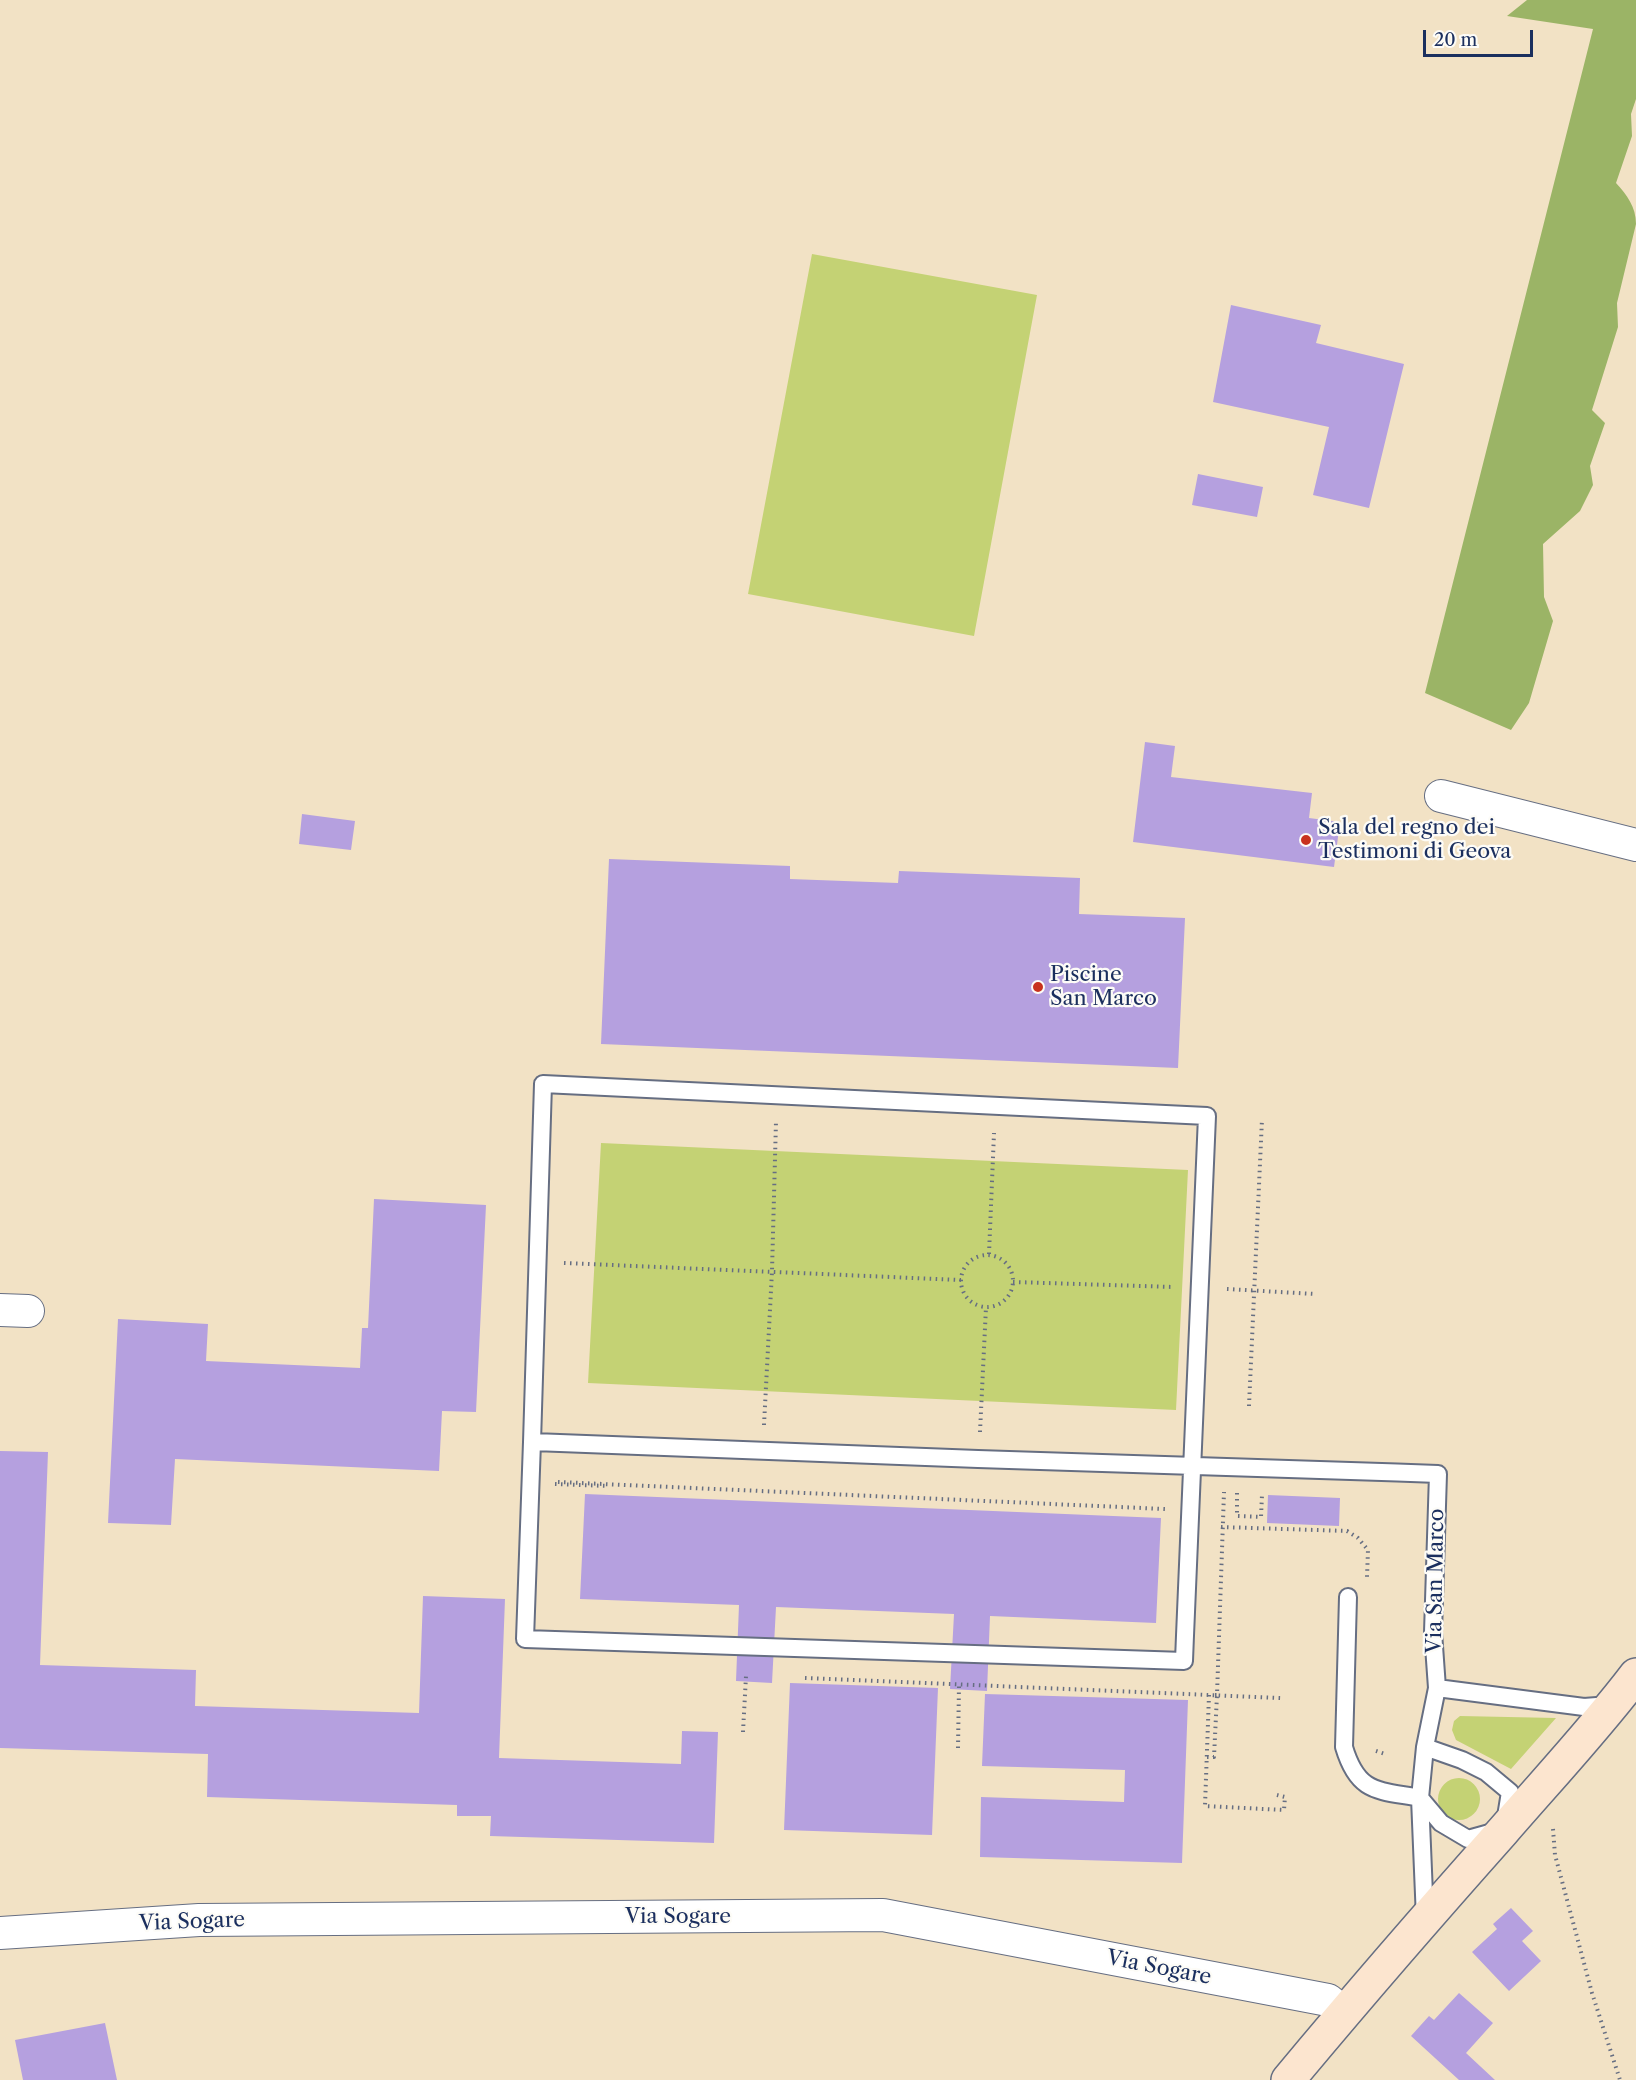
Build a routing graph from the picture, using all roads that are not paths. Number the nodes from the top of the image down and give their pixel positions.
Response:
1 (1441, 796) dead end
2 (1636, 845) edge
3 (532, 1442) junction
4 (1192, 1465) junction
5 (1348, 1597) dead end
6 (1636, 1675) edge
7 (1437, 1688) junction
8 (1614, 1704) junction
9 (1425, 1748) junction
10 (1420, 1798) junction
11 (1504, 1829) junction
12 (1425, 1920) junction
13 (0, 1933) edge
14 (1344, 2013) junction
15 (1288, 2080) edge

1 - 2 street
3 - 4 lane
3 - 4 lane
3 - 4 lane
4 - 7 lane, Via San Marco
5 - 10 lane
6 - 8 main road
7 - 8 lane
7 - 9 lane, Via San Marco
8 - 11 main road
9 - 10 lane, Via San Marco
9 - 11 lane
10 - 11 lane
10 - 12 lane, Via San Marco
11 - 12 main road
12 - 14 main road
13 - 14 street, Via Sogare
14 - 15 main road

